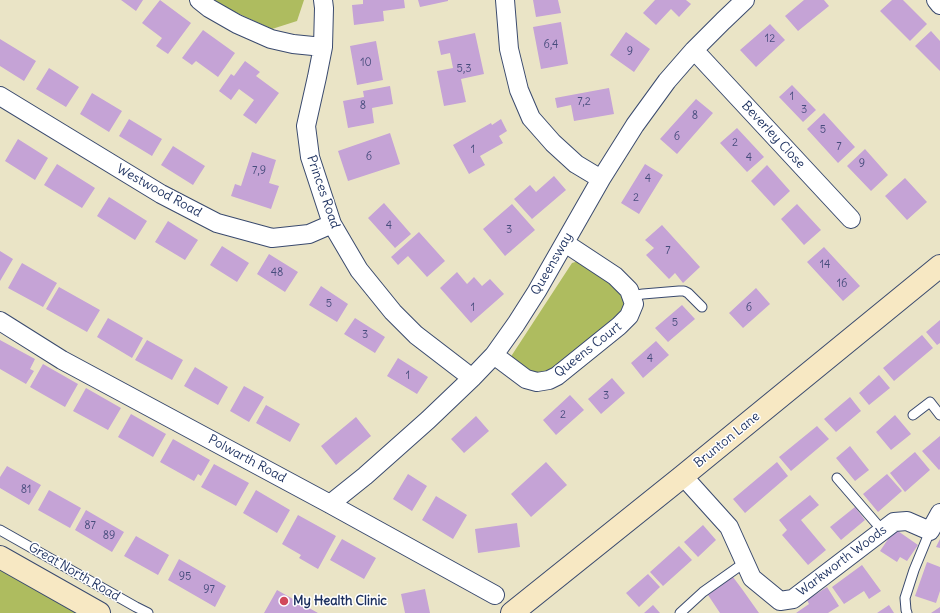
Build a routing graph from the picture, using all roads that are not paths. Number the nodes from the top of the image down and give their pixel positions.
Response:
1 (199, 0) edge
2 (323, 0) edge
3 (505, 0) edge
4 (745, 0) edge
5 (936, 0) edge
6 (940, 5) edge
7 (322, 47) junction
8 (694, 50) junction
9 (0, 96) edge
10 (601, 179) junction
11 (851, 219) dead end
12 (332, 224) junction
13 (565, 243) junction
14 (940, 266) edge
15 (631, 296) junction
16 (702, 307) dead end
17 (0, 321) edge
18 (494, 355) junction
19 (472, 378) junction
20 (913, 415) dead end
21 (940, 416) edge
22 (683, 476) junction
23 (837, 478) dead end
24 (330, 504) junction
25 (940, 513) edge
26 (0, 530) edge
27 (882, 530) junction
28 (930, 531) junction
29 (0, 557) edge
30 (744, 563) junction
31 (495, 595) dead end
32 (781, 607) edge
33 (516, 612) edge
34 (99, 613) edge
35 (148, 613) edge
36 (680, 613) edge
37 (907, 613) edge

1 - 7 street
2 - 7 street, Princes Road
3 - 10 street
4 - 8 street, Queensway
5 - 6 street
7 - 12 street, Princes Road
8 - 10 street, Queensway
8 - 11 street, Beverley Close
9 - 12 street, Westwood Road
10 - 13 street, Queensway
12 - 19 street, Princes Road
13 - 15 street
13 - 18 street, Queensway
14 - 22 street, Brunton Lane
15 - 16 lane
15 - 18 street, Queens Court
17 - 24 street, Polwarth Road
18 - 19 street, Queensway
19 - 24 street, Queensway
20 - 21 lane
22 - 30 street, Warkworth Woods
22 - 33 street, Brunton Lane
23 - 27 lane
24 - 31 street, Polwarth Road
25 - 28 street
26 - 35 lane, Great North Road
27 - 28 street, Warkworth Woods
27 - 32 street, Warkworth Woods
28 - 37 lane
29 - 34 street, Great North Road
30 - 32 street, Warkworth Woods
30 - 36 lane

